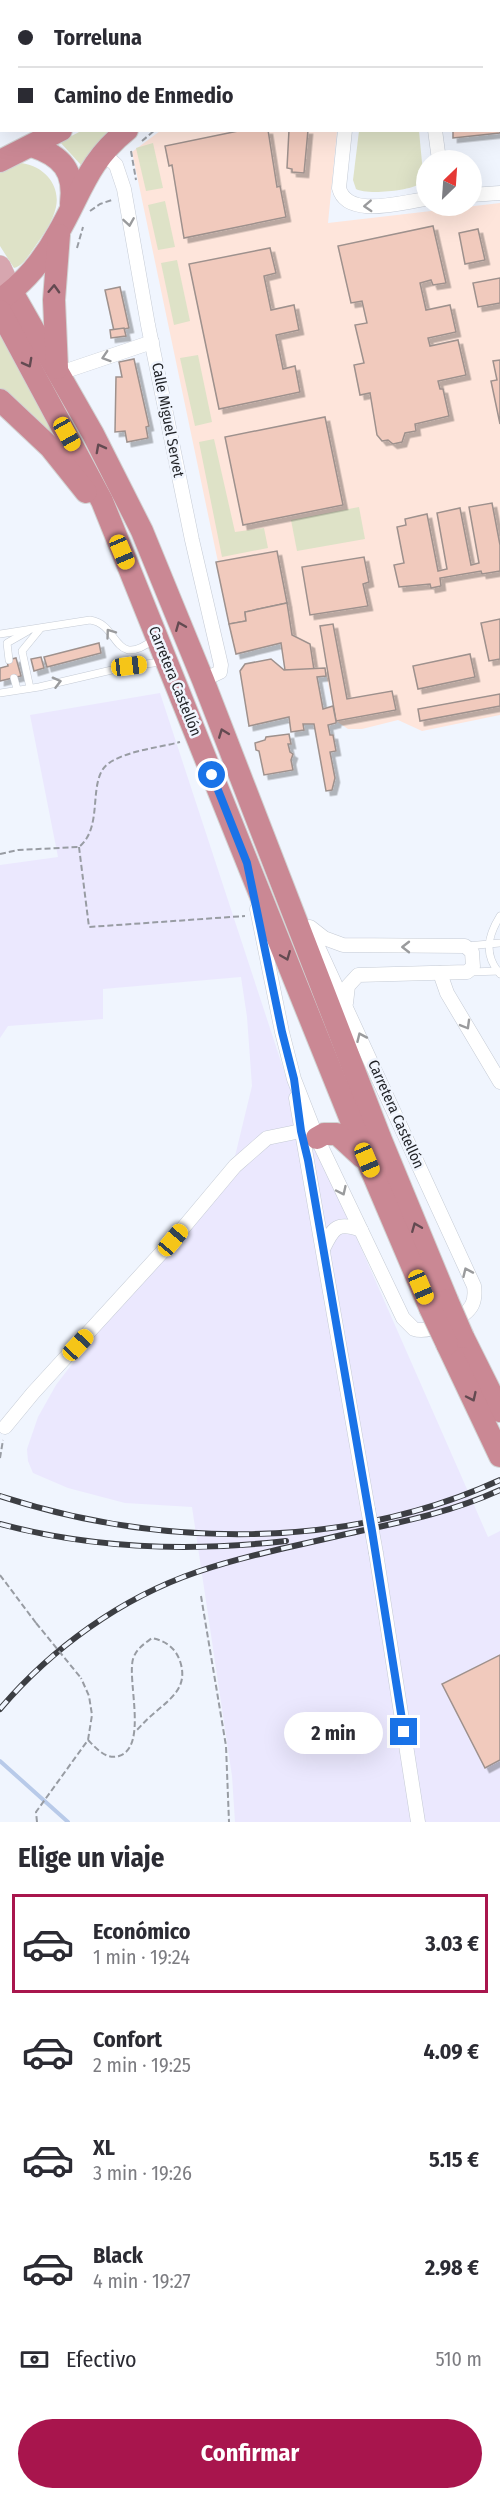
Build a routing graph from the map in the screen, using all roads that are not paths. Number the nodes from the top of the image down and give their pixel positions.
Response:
1 (57, 132) edge
2 (125, 132) edge
3 (345, 132) edge
4 (435, 132) edge
5 (32, 146) junction
6 (438, 150) edge
7 (103, 153) junction
8 (0, 161) edge
9 (500, 193) edge
10 (482, 194) edge
11 (416, 201) edge
12 (81, 214) junction
13 (59, 232) junction
14 (0, 266) edge
15 (6, 296) edge
16 (0, 311) edge
17 (152, 342) junction
18 (58, 371) junction
19 (0, 400) edge
20 (113, 530) junction
21 (40, 629) junction
22 (28, 631) junction
23 (0, 634) edge
24 (157, 637) junction
25 (9, 660) dead end
26 (167, 661) junction
27 (14, 678) dead end
28 (202, 680) junction
29 (30, 688) junction
30 (17, 689) junction
31 (0, 693) edge
32 (250, 808) junction
33 (247, 863) junction
34 (500, 916) edge
35 (308, 925) junction
36 (489, 943) junction
37 (500, 943) edge
38 (465, 946) junction
39 (467, 972) junction
40 (499, 972) edge
41 (440, 973) junction
42 (346, 1005) junction
43 (500, 1082) edge
44 (309, 1135) junction
45 (367, 1160) junction
46 (361, 1230) junction
47 (323, 1249) junction
48 (439, 1304) junction
49 (455, 1340) junction
50 (500, 1411) edge
51 (5, 1427) dead end
52 (500, 1456) edge
53 (418, 1822) edge

1 - 5 highway
2 - 7 highway
11 -> 3 street
4 - 6 street
5 - 8 highway
5 - 12 highway
7 - 12 highway
7 -> 17 street, Calle Miguel Servet
9 - 10 street
12 - 13 highway
13 - 15 highway
18 -> 13 highway
14 - 15 main road
15 - 18 highway, Carretera Castellón
16 -> 20 highway, Carretera Castellón
17 -> 18 street
17 - 28 street, Calle Miguel Servet
28 -> 18 highway, Carretera Castellón
19 - 20 highway
20 - 24 highway, Carretera Castellón
21 - 22 lane
24 -> 21 lane
21 - 29 lane
22 - 23 lane
22 - 25 lane
24 - 26 highway, Carretera Castellón
29 -> 26 lane
26 - 33 highway, Carretera Castellón
27 - 30 lane
32 -> 28 highway, Carretera Castellón
29 - 30 lane
30 - 31 lane
32 - 35 street, Carretera Castellón
48 -> 32 highway, Carretera Castellón
33 - 44 street, Carretera Castellón
33 -> 45 highway, Carretera Castellón
34 - 36 lane
38 -> 35 street
35 - 42 street, Carretera Castellón
36 - 37 lane
36 - 38 lane
36 - 40 lane
38 - 39 street
39 - 40 lane
39 - 41 street
41 - 42 street
41 -> 43 street
46 -> 42 street, Carretera Castellón
44 - 45 highway
44 -> 46 street, Carretera Castellón
44 - 47 street
44 - 51 street
45 - 48 highway, Carretera Castellón
46 - 47 street
47 - 53 street, bridge
48 - 49 highway, Carretera Castellón, bridge
49 - 50 highway, Carretera Castellón
49 -> 52 highway, Carretera Castellón

